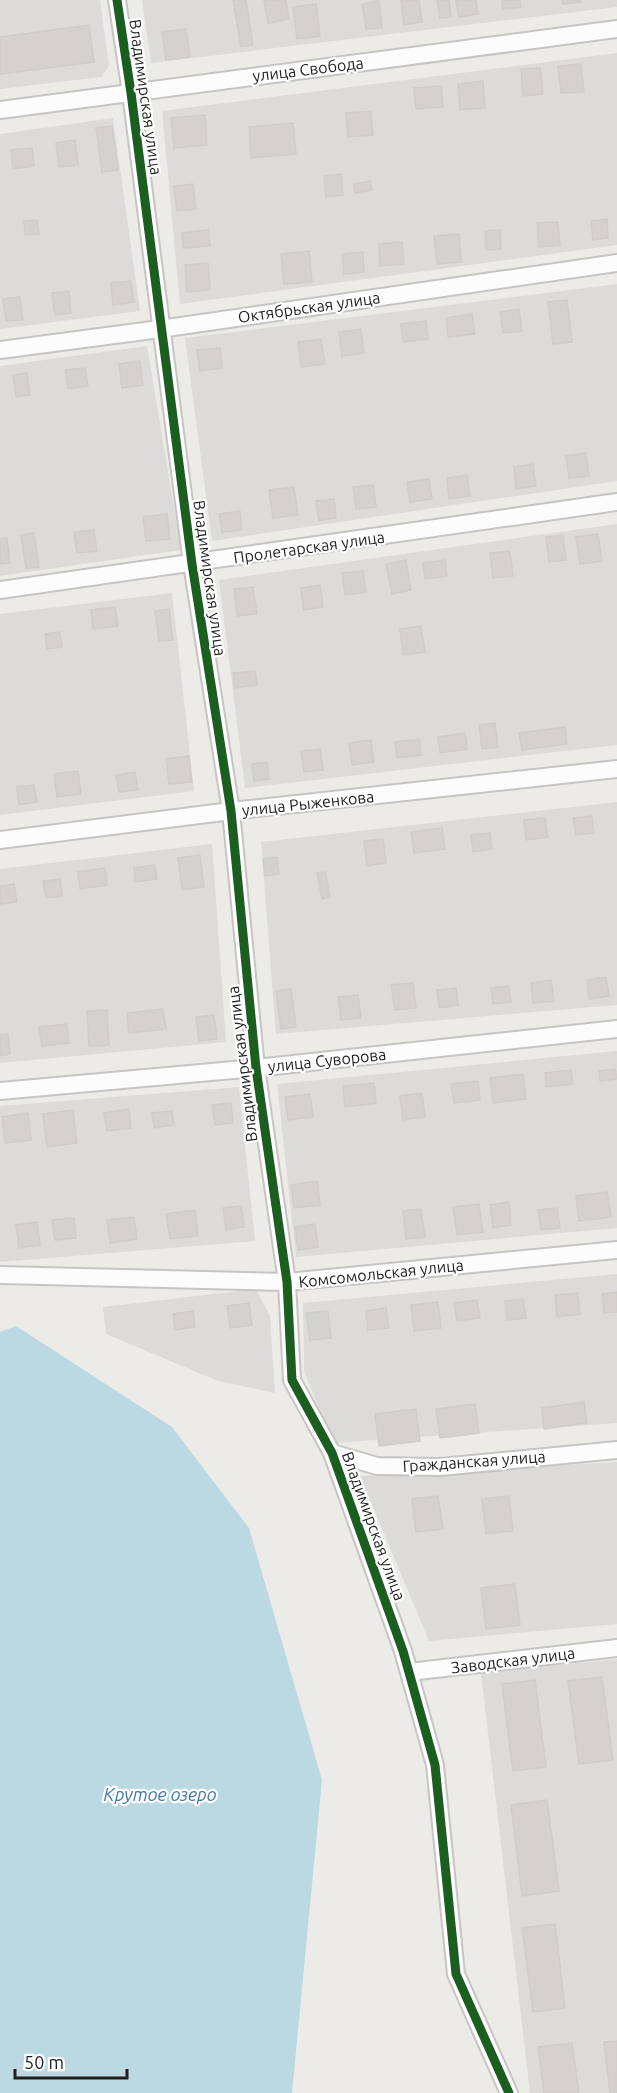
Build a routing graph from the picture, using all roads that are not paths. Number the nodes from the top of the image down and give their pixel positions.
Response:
1 (117, 0) edge
2 (617, 29) edge
3 (131, 93) junction
4 (0, 110) edge
5 (617, 262) edge
6 (160, 329) junction
7 (0, 350) edge
8 (617, 502) edge
9 (192, 564) junction
10 (0, 590) edge
11 (617, 769) edge
12 (231, 811) junction
13 (0, 840) edge
14 (617, 1029) edge
15 (256, 1068) junction
16 (0, 1091) edge
17 (617, 1250) edge
18 (0, 1275) edge
19 (287, 1282) junction
20 (617, 1450) edge
21 (332, 1453) junction
22 (617, 1648) edge
23 (409, 1672) junction
24 (509, 2093) edge

1 - 3 street, Владимирская улица
2 - 3 street, улица Свобода
3 - 4 street, улица Свобода
3 - 6 street, Владимирская улица
5 - 6 street, Октябрьская улица
6 - 7 street, Октябрьская улица
6 - 9 street, Владимирская улица
8 - 9 street, Пролетарская улица
9 - 10 street, Пролетарская улица
9 - 12 street, Владимирская улица
11 - 12 street, улица Рыженкова
12 - 13 street, улица Рыженкова
12 - 15 street, Владимирская улица
14 - 15 street, улица Суворова
15 - 16 street, улица Суворова
15 - 19 street, Владимирская улица
17 - 19 street, Комсомольская улица
18 - 19 street, Комсомольская улица
19 - 21 street, Владимирская улица
20 - 21 street, Гражданская улица
21 - 23 street, Владимирская улица
22 - 23 street, Заводская улица
23 - 24 street, Владимирская улица

